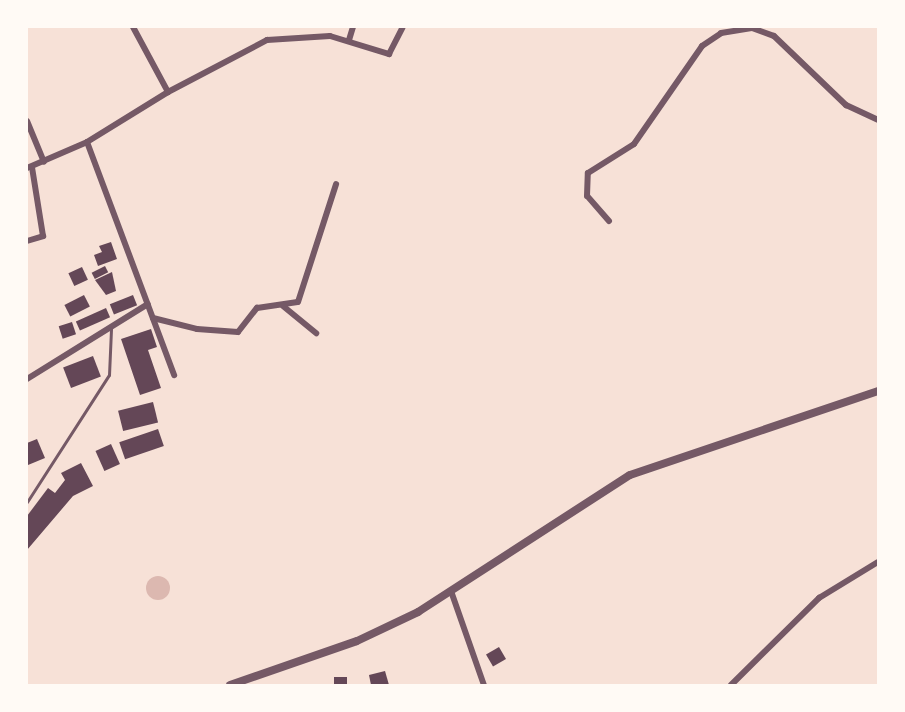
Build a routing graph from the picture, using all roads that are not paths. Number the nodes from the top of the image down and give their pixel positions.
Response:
1 (133, 27) edge
2 (353, 27) edge
3 (403, 27) edge
4 (761, 28) edge
5 (350, 40) junction
6 (168, 92) junction
7 (878, 120) edge
8 (27, 121) edge
9 (87, 142) junction
10 (44, 162) junction
11 (30, 168) edge
12 (336, 184) dead end
13 (609, 221) dead end
14 (27, 241) edge
15 (148, 304) junction
16 (283, 306) junction
17 (153, 318) junction
18 (111, 329) junction
19 (316, 333) dead end
20 (174, 375) dead end
21 (27, 379) edge
22 (878, 391) edge
23 (27, 502) edge
24 (878, 562) edge
25 (451, 591) junction
26 (230, 685) edge
27 (484, 685) edge
28 (731, 685) edge

1 - 6 street
2 - 5 street
3 - 5 street
4 - 7 street
4 - 13 street
5 - 6 street
6 - 9 street
8 - 10 street
9 - 10 street
9 - 15 street
10 - 11 street
11 - 14 street
12 - 16 street
15 - 17 street
15 - 18 street
16 - 17 street
16 - 19 street
17 - 20 street
18 - 21 street
18 - 23 lane
22 - 25 street
24 - 28 street
25 - 26 street
25 - 27 street

